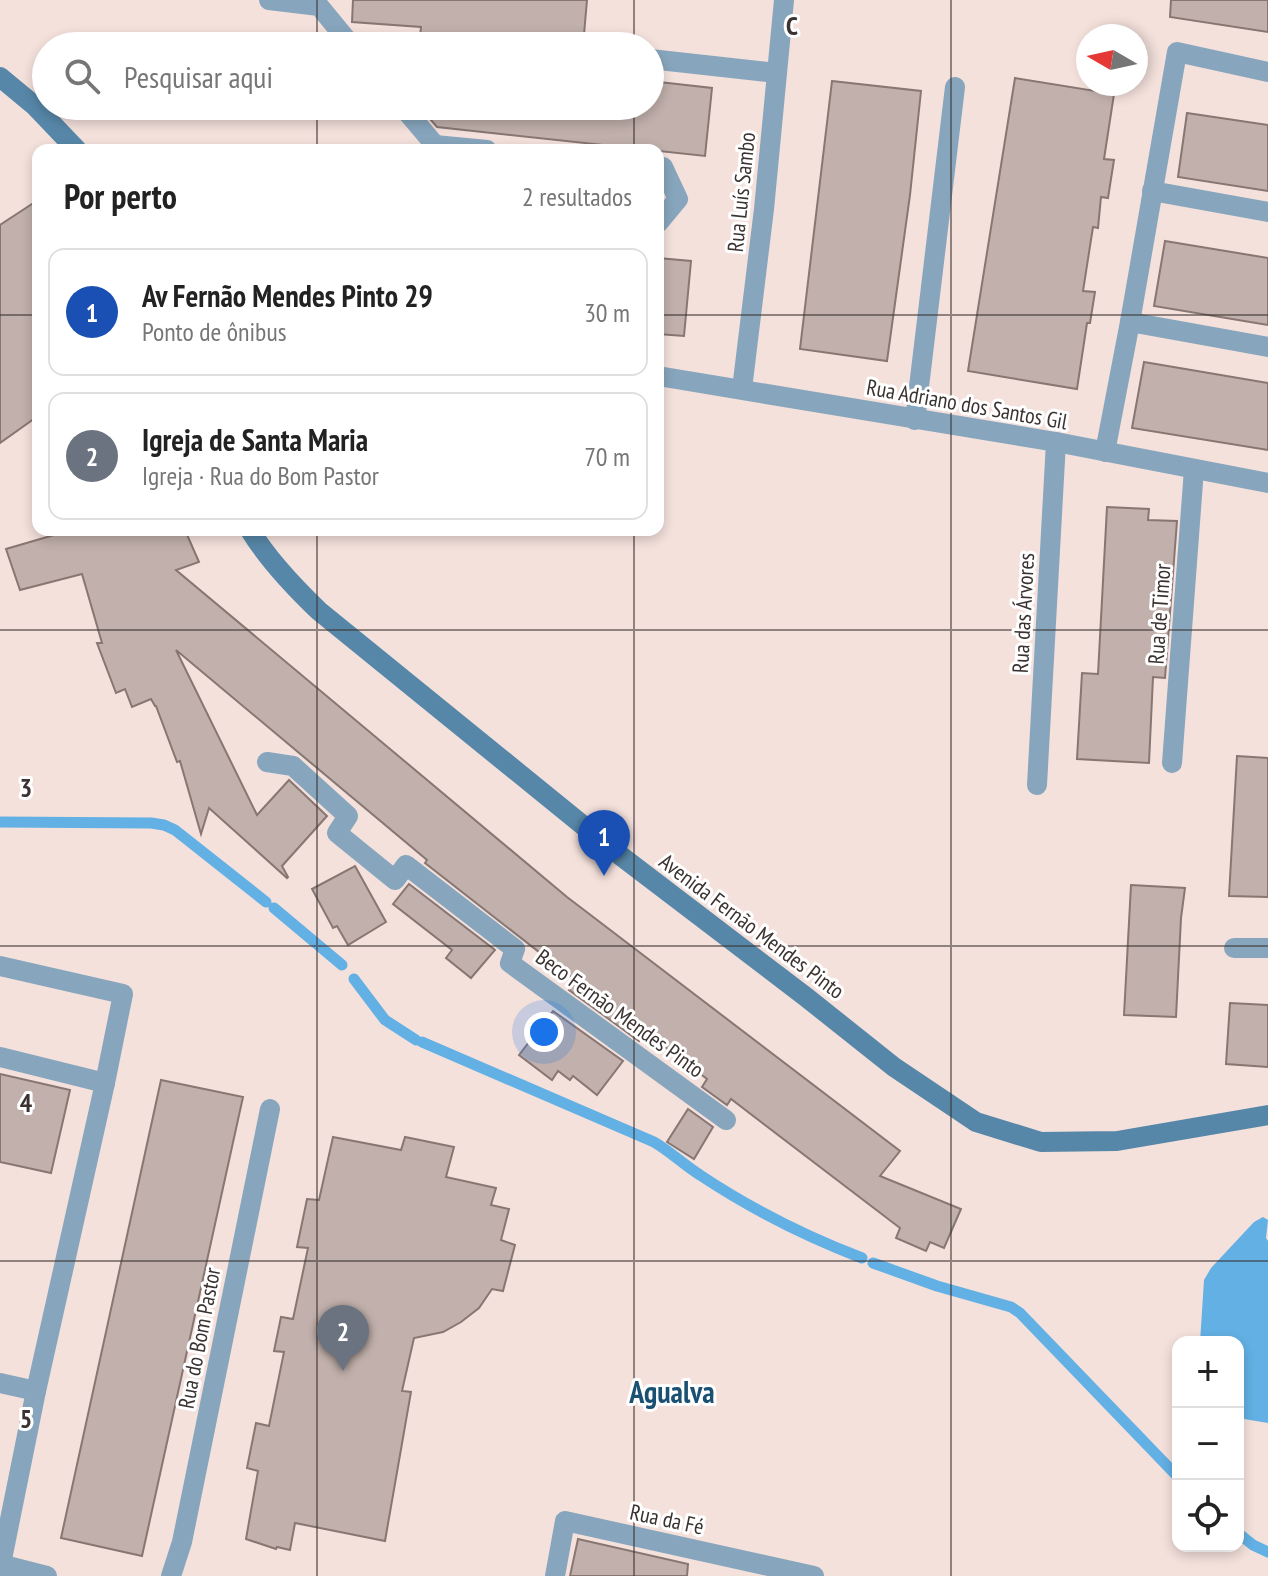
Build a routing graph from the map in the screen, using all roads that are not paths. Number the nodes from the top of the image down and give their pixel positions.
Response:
1 (269, 0) edge
2 (784, 0) edge
3 (340, 32) edge
4 (664, 61) edge
5 (1268, 72) edge
6 (777, 73) junction
7 (0, 77) edge
8 (955, 87) dead end
9 (32, 104) edge
10 (48, 120) edge
11 (413, 120) edge
12 (71, 144) edge
13 (431, 144) edge
14 (664, 169) edge
15 (1152, 191) junction
16 (1268, 212) edge
17 (664, 216) edge
18 (1130, 322) junction
19 (1268, 347) edge
20 (664, 377) edge
21 (742, 389) junction
22 (915, 420) junction
23 (1056, 442) junction
24 (1105, 452) junction
25 (1194, 469) junction
26 (1268, 483) edge
27 (254, 536) edge
28 (267, 762) dead end
29 (1172, 763) dead end
30 (1037, 785) dead end
31 (1234, 948) dead end
32 (1268, 948) edge
33 (0, 966) edge
34 (0, 1057) edge
35 (105, 1083) junction
36 (270, 1109) dead end
37 (1268, 1115) edge
38 (726, 1120) dead end
39 (0, 1383) edge
40 (36, 1391) junction
41 (0, 1566) edge
42 (47, 1576) edge
43 (171, 1576) edge
44 (555, 1576) edge
45 (814, 1576) edge

1 - 3 street
2 - 6 street, Rua Luís Sambo
4 - 6 street
5 - 15 street
6 - 21 street, Rua Luís Sambo
7 - 9 main road
8 - 22 street
10 - 12 main road
11 - 13 street
14 - 17 street
15 - 16 street
15 - 18 street
18 - 19 street
18 - 24 street
20 - 21 street, Rua Adriano dos Santos Gil
21 - 22 street, Rua Adriano dos Santos Gil
22 - 23 street, Rua Adriano dos Santos Gil
23 - 24 street, Rua Adriano dos Santos Gil
23 - 30 street, Rua das Árvores
24 - 25 street, Rua Adriano dos Santos Gil
25 - 26 street, Rua Adriano dos Santos Gil
25 - 29 street, Rua de Timor
27 - 37 main road, Avenida Fernão Mendes Pinto
28 - 38 street, Beco Fernão Mendes Pinto
31 - 32 street
33 - 35 street
34 - 35 street
35 - 40 street
36 - 43 street, Rua do Bom Pastor
39 - 40 street
40 - 41 street
41 - 42 street
44 - 45 street, Rua da Fé

